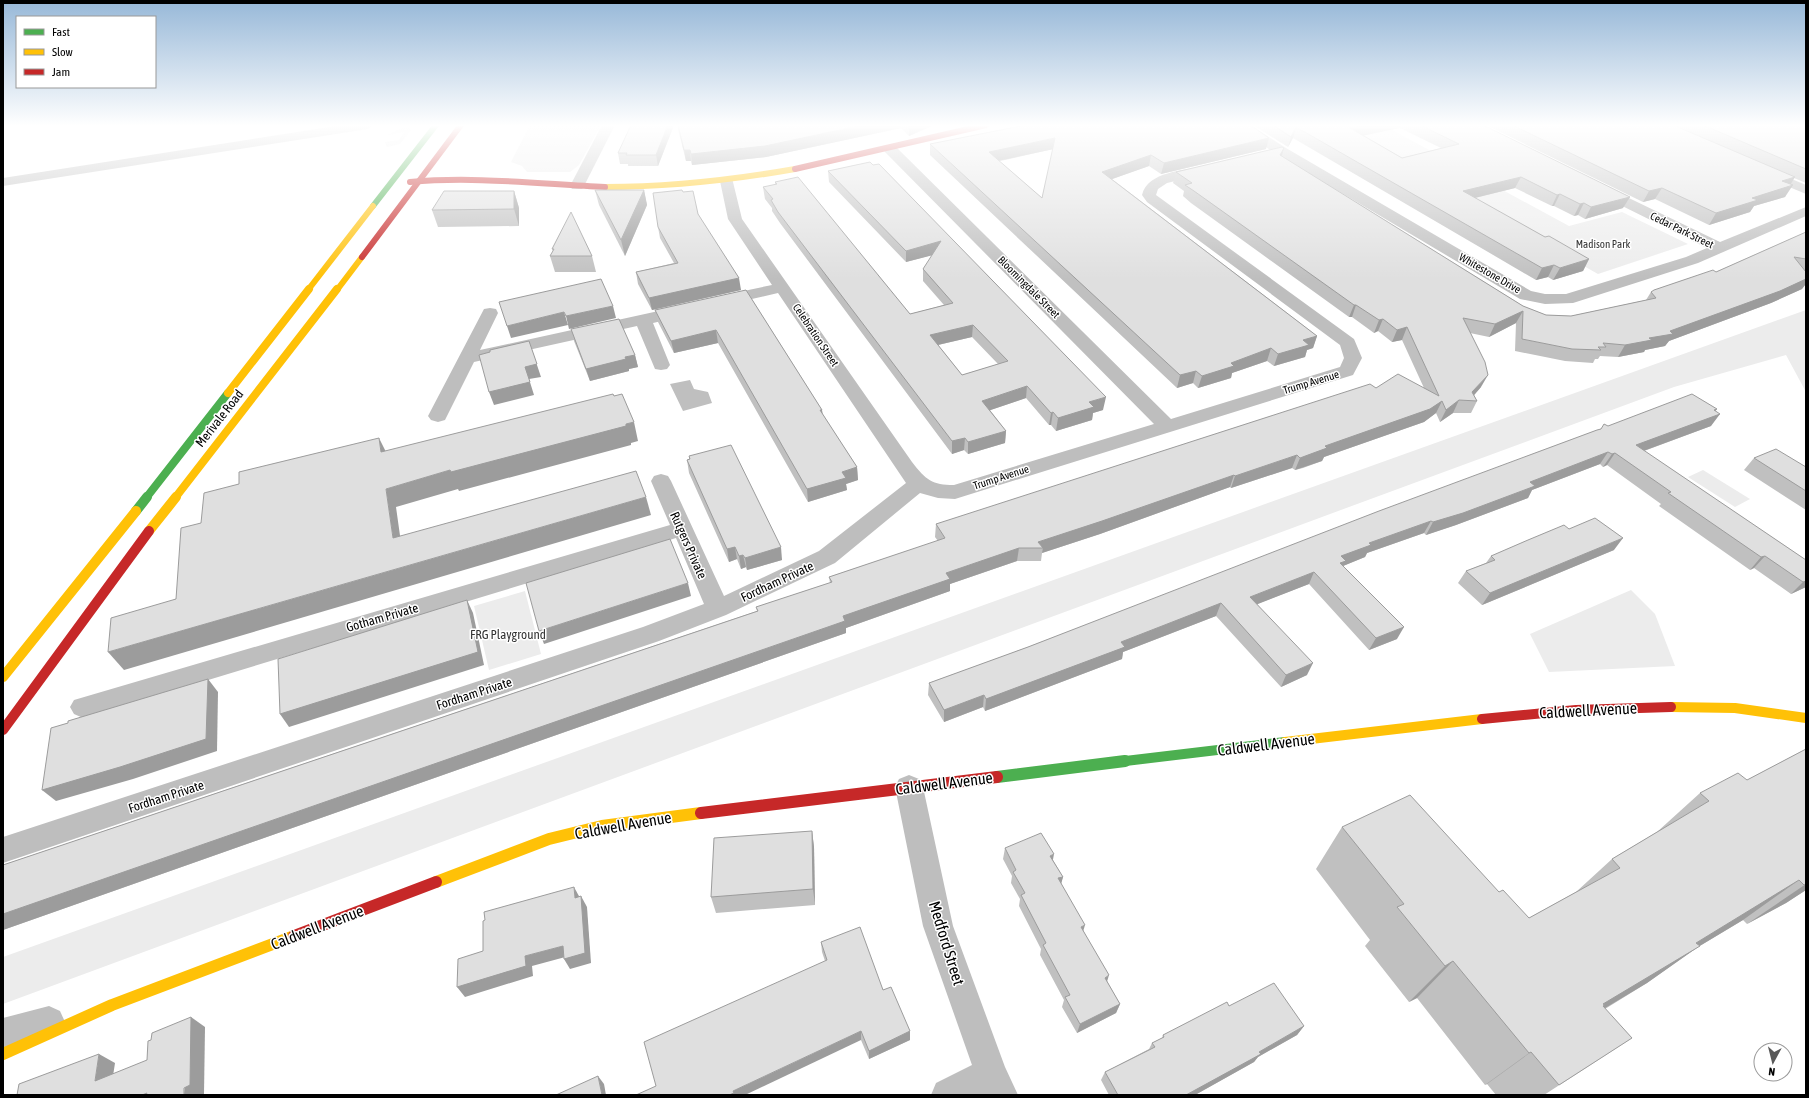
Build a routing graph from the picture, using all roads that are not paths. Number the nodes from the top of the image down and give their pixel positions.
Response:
1 (40, 176) edge
2 (396, 176) edge
3 (423, 176) edge
4 (582, 176) edge
5 (757, 176) edge
6 (917, 176) edge
7 (1177, 176) edge
8 (1324, 176) edge
9 (1775, 176) edge
10 (420, 181) junction
11 (727, 181) junction
12 (3, 182) edge
13 (1585, 182) edge
14 (389, 185) junction
15 (556, 186) junction
16 (577, 186) junction
17 (413, 190) junction
18 (440, 190) dead end
19 (489, 190) edge
20 (1806, 190) edge
21 (1806, 211) edge
22 (1721, 249) junction
23 (783, 287) junction
24 (490, 313) dead end
25 (643, 319) junction
26 (468, 358) junction
27 (661, 364) dead end
28 (438, 416) dead end
29 (1167, 426) junction
30 (661, 481) dead end
31 (918, 484) junction
32 (681, 528) junction
33 (718, 609) junction
34 (3, 677) edge
35 (82, 707) dead end
36 (1806, 718) edge
37 (3, 730) edge
38 (909, 787) junction
39 (3, 850) edge
40 (112, 1005) junction
41 (3, 1034) edge
42 (3, 1054) edge
43 (996, 1084) edge
44 (948, 1095) edge

1 - 12 street
2 - 14 street, Merivale Road
3 - 10 street, Merivale Road
4 - 16 street
5 - 11 street
6 - 29 street, Bloomingdale Street
7 - 29 street, Trump Avenue
8 - 22 street, Whitestone Drive
9 - 20 street
10 - 14 street
10 - 15 street
10 - 17 street, Merivale Road
11 - 16 street
11 - 23 street, Celebration Street
13 - 22 street, Cedar Park Street
14 - 17 street
14 - 34 street, Merivale Road
15 - 16 street
15 - 19 street
17 - 18 street
17 - 37 street, Merivale Road
21 - 22 street, Whitestone Drive
23 - 25 street
23 - 31 street, Celebration Street
24 - 26 street
25 - 26 street
25 - 27 street
26 - 28 street
29 - 31 street, Trump Avenue
30 - 32 street, Rutgers Private
31 - 33 street, Fordham Private
32 - 33 street, Rutgers Private
32 - 35 street, Gotham Private
33 - 39 street, Fordham Private
36 - 38 street, Caldwell Avenue
38 - 40 street, Caldwell Avenue
38 - 43 street, Medford Street
40 - 41 street, Caldwell Avenue
40 - 42 street, Caldwell Avenue
43 - 44 street

